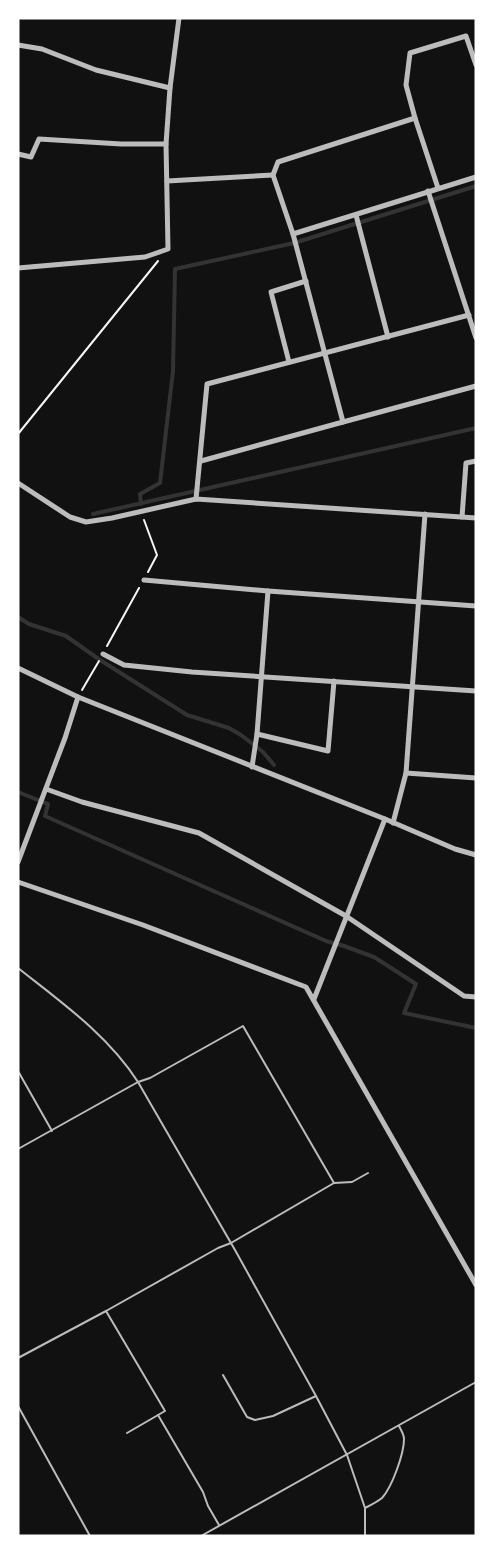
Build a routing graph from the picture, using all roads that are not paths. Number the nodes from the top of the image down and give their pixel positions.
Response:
1 (179, 18) edge
2 (18, 45) edge
3 (476, 65) edge
4 (170, 88) junction
5 (415, 118) junction
6 (166, 144) junction
7 (18, 154) edge
8 (273, 175) junction
9 (476, 177) edge
10 (167, 181) junction
11 (438, 188) junction
12 (428, 191) junction
13 (356, 217) junction
14 (294, 237) junction
15 (18, 268) edge
16 (306, 281) junction
17 (469, 315) junction
18 (388, 337) junction
19 (476, 338) edge
20 (325, 354) junction
21 (289, 362) junction
22 (476, 386) edge
23 (343, 422) junction
24 (201, 461) junction
25 (476, 461) edge
26 (18, 483) edge
27 (196, 499) junction
28 (424, 514) junction
29 (462, 517) junction
30 (476, 518) edge
31 (144, 580) road end
32 (268, 591) junction
33 (419, 602) junction
34 (476, 606) edge
35 (103, 654) road end
36 (18, 668) edge
37 (261, 676) junction
38 (334, 681) junction
39 (412, 686) junction
40 (476, 691) edge
41 (78, 697) junction
42 (257, 734) junction
43 (252, 767) junction
44 (406, 773) junction
45 (476, 778) edge
46 (46, 789) junction
47 (385, 819) junction
48 (393, 823) junction
49 (476, 855) edge
50 (18, 862) edge
51 (18, 882) edge
52 (346, 916) junction
53 (18, 968) edge
54 (476, 997) edge
55 (314, 999) junction
56 (18, 1071) edge
57 (138, 1082) junction
58 (52, 1131) junction
59 (18, 1149) edge
60 (368, 1173) dead end
61 (334, 1183) junction
62 (231, 1243) junction
63 (476, 1285) edge
64 (106, 1311) junction
65 (18, 1358) edge
66 (223, 1375) dead end
67 (476, 1382) edge
68 (316, 1396) junction
69 (18, 1406) edge
70 (158, 1415) junction
71 (399, 1426) junction
72 (127, 1432) dead end
73 (347, 1455) junction
74 (365, 1508) junction
75 (219, 1526) junction
76 (90, 1536) edge
77 (201, 1536) edge
78 (365, 1536) edge

1 - 4 street
2 - 4 street
3 - 5 street
4 - 6 street
5 - 8 street
5 - 11 street
6 - 7 street
6 - 10 street
8 - 10 street
8 - 14 street
9 - 11 street
10 - 15 street
11 - 12 street
12 - 13 street
12 - 17 street
13 - 14 street
13 - 18 street
14 - 16 street
16 - 20 street
16 - 21 street
17 - 18 street
17 - 19 street
18 - 20 street
20 - 21 street
20 - 23 street
21 - 24 street
22 - 23 street
23 - 24 street
24 - 27 street
25 - 29 street
26 - 27 street
27 - 28 street
28 - 29 street
28 - 33 street
29 - 30 street
31 - 32 street
32 - 33 street
32 - 37 street
33 - 34 street
33 - 39 street
35 - 37 street
36 - 41 street
37 - 38 street
37 - 42 street
38 - 39 street
38 - 42 street
39 - 40 street
39 - 44 street
41 - 43 street
41 - 46 street
42 - 43 street
43 - 47 street
44 - 45 street
44 - 48 street
46 - 50 street
46 - 52 street
47 - 48 street
47 - 52 street
48 - 49 street
51 - 55 street
52 - 54 street
52 - 55 street
53 - 57 lane
55 - 63 street
56 - 58 lane
57 - 58 lane
57 - 61 lane
57 - 62 lane
58 - 59 lane
60 - 61 lane
61 - 62 lane
62 - 64 lane
62 - 68 lane
64 - 65 lane
64 - 70 lane
66 - 68 lane
67 - 71 lane
68 - 73 lane
69 - 76 lane
70 - 72 lane
70 - 75 lane
71 - 73 lane
71 - 74 lane
73 - 74 lane
73 - 75 lane
74 - 78 lane
75 - 77 lane

